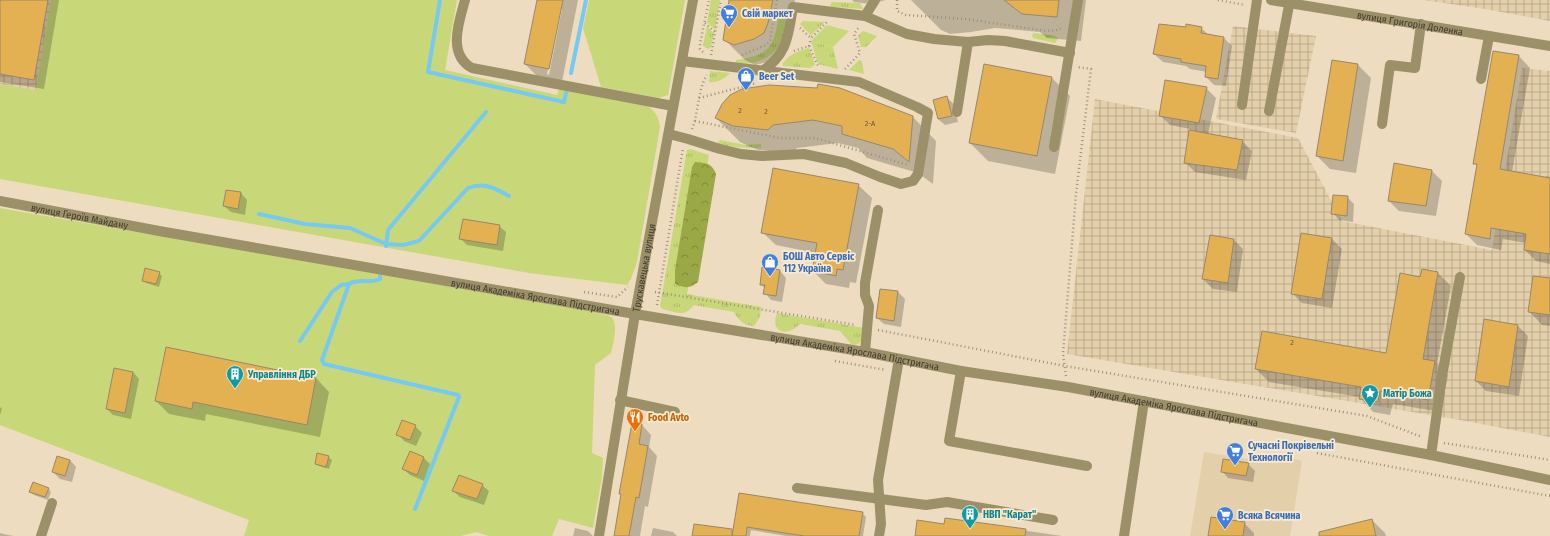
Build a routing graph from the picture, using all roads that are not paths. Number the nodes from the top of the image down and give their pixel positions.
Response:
1 (465, 0) edge
2 (693, 0) edge
3 (875, 0) edge
4 (1078, 0) edge
5 (1258, 0) edge
6 (1271, 0) edge
7 (1290, 1) edge
8 (865, 16) junction
9 (1421, 24) junction
10 (1489, 36) junction
11 (968, 42) junction
12 (1550, 46) edge
13 (1070, 53) junction
14 (682, 62) junction
15 (762, 77) junction
16 (1481, 79) dead end
17 (1242, 105) dead end
18 (673, 106) junction
19 (1269, 111) dead end
20 (957, 112) dead end
21 (1382, 124) dead end
22 (669, 134) junction
23 (1054, 147) dead end
24 (0, 201) edge
25 (878, 210) dead end
26 (159, 231) joint
27 (1460, 276) dead end
28 (635, 314) junction
29 (865, 352) junction
30 (899, 359) junction
31 (961, 371) junction
32 (620, 400) junction
33 (1144, 401) junction
34 (675, 412) dead end
35 (1431, 456) junction
36 (1087, 466) dead end
37 (1550, 480) edge
38 (797, 488) dead end
39 (879, 499) junction
40 (52, 503) dead end
41 (1053, 520) dead end
42 (41, 536) edge
43 (599, 536) edge
44 (879, 536) edge
45 (1124, 536) edge

1 - 18 street
2 - 14 street, Трускавецька вулиця
3 - 8 street
4 - 13 street
5 - 17 street
6 - 7 street, вулиця Григорія Доленка
7 - 9 street, вулиця Григорія Доленка
7 - 19 street
8 - 11 street
8 - 15 street
9 - 10 street, вулиця Григорія Доленка
9 - 21 street
10 - 12 street, вулиця Григорія Доленка
10 - 16 street
11 - 13 street
11 - 20 street
13 - 23 street
14 - 15 street
14 - 18 street, Трускавецька вулиця
15 - 22 street
18 - 22 street, Трускавецька вулиця
22 - 28 street, Трускавецька вулиця
24 - 26 street, вулиця Героїв Майдану
25 - 29 street
26 - 28 street, вулиця Академіка Ярослава Підстригача
27 - 35 street
28 - 29 street, вулиця Академіка Ярослава Підстригача
28 - 32 street, Трускавецька вулиця
29 - 30 street, вулиця Академіка Ярослава Підстригача
30 - 31 street, вулиця Академіка Ярослава Підстригача
30 - 39 street
31 - 33 street, вулиця Академіка Ярослава Підстригача
31 - 36 street
32 - 34 street
32 - 43 street, Трускавецька вулиця
33 - 35 street, вулиця Академіка Ярослава Підстригача
33 - 45 street
35 - 37 street, вулиця Академіка Ярослава Підстригача
38 - 39 street
39 - 41 street
39 - 44 street
40 - 42 street

